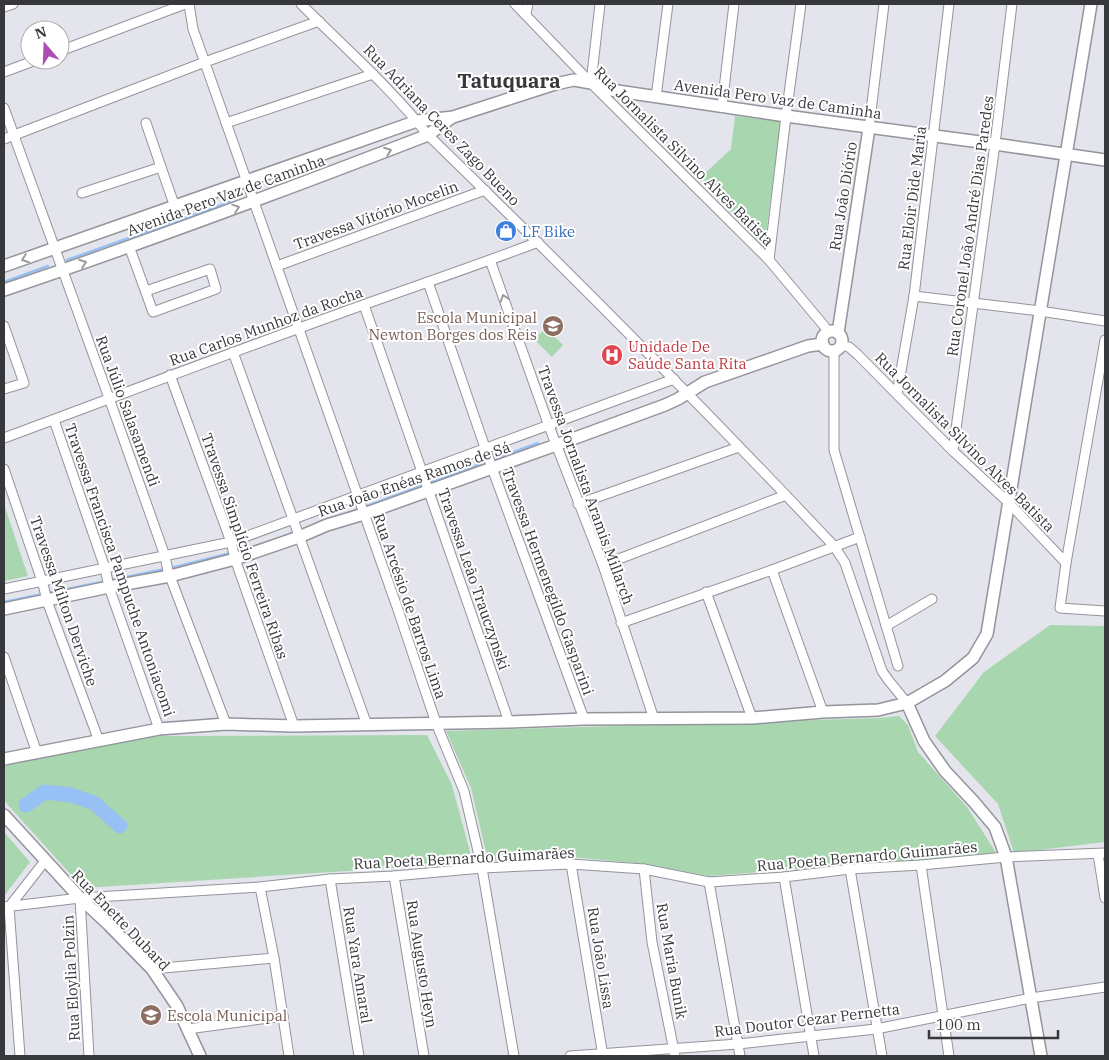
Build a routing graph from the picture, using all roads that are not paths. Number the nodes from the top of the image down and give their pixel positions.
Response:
1 (13, 4) edge
2 (185, 4) edge
3 (189, 4) edge
4 (301, 4) edge
5 (515, 4) edge
6 (528, 4) edge
7 (600, 4) edge
8 (668, 4) edge
9 (734, 4) edge
10 (801, 4) edge
11 (884, 4) edge
12 (949, 4) edge
13 (1012, 4) edge
14 (1090, 4) edge
15 (4, 7) edge
16 (526, 14) junction
17 (319, 22) junction
18 (70, 47) edge
19 (205, 62) junction
20 (20, 66) edge
21 (4, 72) edge
22 (373, 74) junction
23 (590, 83) junction
24 (656, 97) junction
25 (722, 106) junction
26 (4, 108) edge
27 (786, 116) junction
28 (453, 117) junction
29 (417, 121) junction
30 (226, 122) junction
31 (146, 123) dead end
32 (869, 128) junction
33 (13, 135) junction
34 (428, 135) junction
35 (933, 136) junction
36 (4, 139) edge
37 (995, 144) junction
38 (1066, 154) junction
39 (1105, 160) edge
40 (161, 167) junction
41 (246, 181) junction
42 (485, 190) junction
43 (82, 193) dead end
44 (254, 202) junction
45 (175, 207) junction
46 (538, 242) junction
47 (129, 246) junction
48 (55, 248) junction
49 (490, 260) junction
50 (769, 260) junction
51 (4, 266) edge
52 (278, 266) junction
53 (63, 270) junction
54 (428, 282) junction
55 (4, 290) edge
56 (146, 291) junction
57 (914, 296) junction
58 (974, 303) junction
59 (364, 304) junction
60 (1040, 311) junction
61 (1105, 321) edge
62 (4, 326) edge
63 (299, 328) junction
64 (833, 333) junction
65 (1105, 340) edge
66 (823, 344) junction
67 (837, 348) junction
68 (233, 352) junction
69 (170, 376) junction
70 (1102, 376) edge
71 (674, 380) junction
72 (4, 390) edge
73 (687, 392) junction
74 (897, 394) junction
75 (109, 398) junction
76 (54, 420) junction
77 (549, 426) junction
78 (4, 438) edge
79 (556, 445) junction
80 (739, 447) junction
81 (486, 451) junction
82 (953, 451) junction
83 (491, 467) junction
84 (4, 469) edge
85 (423, 474) junction
86 (428, 489) junction
87 (786, 495) junction
88 (358, 496) junction
89 (1009, 503) junction
90 (578, 504) junction
91 (363, 513) junction
92 (294, 521) junction
93 (298, 536) junction
94 (860, 537) junction
95 (834, 546) junction
96 (233, 551) junction
97 (165, 558) junction
98 (1066, 564) junction
99 (603, 565) junction
100 (105, 570) junction
101 (772, 570) junction
102 (169, 573) junction
103 (43, 582) junction
104 (109, 586) junction
105 (4, 589) edge
106 (706, 592) junction
107 (932, 599) dead end
108 (47, 600) junction
109 (4, 610) edge
110 (1105, 611) edge
111 (621, 623) junction
112 (886, 626) junction
113 (4, 657) edge
114 (898, 666) dead end
115 (907, 703) junction
116 (823, 712) junction
117 (752, 718) junction
118 (584, 719) junction
119 (654, 719) junction
120 (509, 722) junction
121 (436, 723) junction
122 (226, 724) junction
123 (367, 725) junction
124 (294, 726) junction
125 (159, 730) junction
126 (99, 741) junction
127 (37, 753) junction
128 (4, 759) edge
129 (4, 815) edge
130 (1102, 853) edge
131 (1006, 858) junction
132 (45, 861) junction
133 (571, 864) junction
134 (921, 865) junction
135 (482, 868) junction
136 (850, 869) junction
137 (644, 870) junction
138 (394, 876) junction
139 (784, 877) junction
140 (330, 879) junction
141 (709, 882) junction
142 (260, 887) junction
143 (80, 898) junction
144 (1105, 898) edge
145 (6, 907) edge
146 (274, 958) junction
147 (152, 969) junction
148 (1105, 987) edge
149 (1031, 998) junction
150 (943, 1015) junction
151 (283, 1016) junction
152 (188, 1029) junction
153 (876, 1029) junction
154 (811, 1036) junction
155 (738, 1044) junction
156 (674, 1052) edge
157 (603, 1055) edge
158 (20, 1056) edge
159 (89, 1056) edge
160 (200, 1056) edge
161 (289, 1056) edge
162 (359, 1056) edge
163 (424, 1056) edge
164 (514, 1056) edge
165 (570, 1056) edge
166 (740, 1056) edge
167 (814, 1056) edge
168 (882, 1056) edge
169 (950, 1056) edge
170 (1041, 1056) edge

1 - 15 street
2 - 18 street
3 - 19 street, Rua Arcésio de Barros Lima
4 - 17 street, Rua Adriana Ceres Zago Bueno
5 - 16 street, Rua Jornalista Silvino Alves Batista
6 - 16 street
7 - 23 street
8 - 24 street
9 - 25 street
10 - 27 street
11 - 32 street, Rua João Diório
12 - 35 street, Rua Eloir Dide Maria
13 - 37 street, Rua Coronel João André Dias Paredes
14 - 38 street
16 - 23 street, Rua Jornalista Silvino Alves Batista
17 - 19 street
17 - 22 street, Rua Adriana Ceres Zago Bueno
19 - 30 street, Rua Arcésio de Barros Lima
19 - 33 street
20 - 21 street
22 - 29 street, Rua Adriana Ceres Zago Bueno
22 - 30 street
23 - 24 street, Avenida Pero Vaz de Caminha
23 - 28 street, Avenida Pero Vaz de Caminha
23 - 50 street, Rua Jornalista Silvino Alves Batista
24 - 25 street, Avenida Pero Vaz de Caminha
25 - 27 street, Avenida Pero Vaz de Caminha
26 - 33 street, Rua Júlio Salasamendi
27 - 32 street, Avenida Pero Vaz de Caminha
27 - 50 street
28 - 29 street, Avenida Pero Vaz de Caminha
28 - 34 street, Avenida Pero Vaz de Caminha
29 - 34 street, Rua Adriana Ceres Zago Bueno
29 - 41 street, Avenida Pero Vaz de Caminha
30 - 41 street, Rua Arcésio de Barros Lima
31 - 40 street
32 - 35 street, Avenida Pero Vaz de Caminha
32 - 64 street, Rua João Diório
33 - 36 street
33 - 48 street, Rua Júlio Salasamendi
34 - 42 street, Rua Adriana Ceres Zago Bueno
44 -> 34 street, Avenida Pero Vaz de Caminha
35 - 37 street, Avenida Pero Vaz de Caminha
35 - 57 street, Rua Eloir Dide Maria
37 - 38 street, Avenida Pero Vaz de Caminha
37 - 58 street, Rua Coronel João André Dias Paredes
38 - 39 street, Avenida Pero Vaz de Caminha
38 - 60 street
40 - 43 street
40 - 45 street
41 - 44 street, Rua Arcésio de Barros Lima
41 - 45 street, Avenida Pero Vaz de Caminha
42 - 46 street, Rua Adriana Ceres Zago Bueno
42 - 52 street, Travessa Vitório Mocelin
47 -> 44 street, Avenida Pero Vaz de Caminha
44 - 52 street, Rua Arcésio de Barros Lima
45 - 48 street, Avenida Pero Vaz de Caminha
46 - 49 street, Rua Carlos Munhoz da Rocha
46 - 71 street, Rua Adriana Ceres Zago Bueno
53 -> 47 street, Avenida Pero Vaz de Caminha
47 - 56 street
48 -> 51 street, Avenida Pero Vaz de Caminha
48 - 53 street, Rua Júlio Salasamendi
49 - 54 street, Rua Carlos Munhoz da Rocha
77 -> 49 street, Travessa Jornalista Aramis Millarch
50 - 64 street, Rua Jornalista Silvino Alves Batista
52 - 63 street, Rua Arcésio de Barros Lima
53 - 55 street, Avenida Pero Vaz de Caminha
53 - 75 street, Rua Júlio Salasamendi
54 - 59 street, Rua Carlos Munhoz da Rocha
54 - 81 street, Travessa Hermenegildo Gasparini
56 - 56 street
57 - 58 street
57 - 74 street, Rua Eloir Dide Maria
58 - 60 street
58 - 82 street, Rua Coronel João André Dias Paredes
59 - 63 street, Rua Carlos Munhoz da Rocha
59 - 85 street, Travessa Leão Trauczynski
60 - 61 street
60 - 89 street
62 - 72 street
63 - 68 street, Rua Carlos Munhoz da Rocha
63 - 88 street, Rua Arcésio de Barros Lima
64 - 66 street
64 - 67 street
65 - 70 street
66 - 67 street
66 - 73 street, Rua João Enéas Ramos de Sá
67 - 74 street, Rua Jornalista Silvino Alves Batista
67 - 94 street
68 - 69 street, Rua Carlos Munhoz da Rocha
68 - 92 street
69 - 75 street, Rua Carlos Munhoz da Rocha
69 - 96 street, Travessa Simplício Ferreira Ribas
70 - 98 street
71 - 73 street, Rua Adriana Ceres Zago Bueno
71 - 77 street, Rua João Enéas Ramos de Sá
73 - 79 street, Rua João Enéas Ramos de Sá
73 - 80 street, Rua Adriana Ceres Zago Bueno
74 - 82 street, Rua Jornalista Silvino Alves Batista
75 - 76 street, Rua Carlos Munhoz da Rocha
75 - 97 street, Rua Júlio Salasamendi
76 - 78 street, Rua Carlos Munhoz da Rocha
76 - 100 street, Travessa Francisca Pampuche Antoniacomi
77 - 79 street, Travessa Jornalista Aramis Millarch
77 - 81 street, Rua João Enéas Ramos de Sá
79 - 83 street, Rua João Enéas Ramos de Sá
79 - 90 street, Travessa Jornalista Aramis Millarch
80 - 87 street, Rua Adriana Ceres Zago Bueno
80 - 90 street
81 - 83 street, Travessa Hermenegildo Gasparini
81 - 85 street, Rua João Enéas Ramos de Sá
82 - 89 street, Rua Jornalista Silvino Alves Batista
83 - 86 street, Rua João Enéas Ramos de Sá
83 - 118 street, Travessa Hermenegildo Gasparini
84 - 103 street, Travessa Milton Derviche
85 - 86 street, Travessa Leão Trauczynski
85 - 88 street, Rua João Enéas Ramos de Sá
86 - 91 street, Rua João Enéas Ramos de Sá
86 - 120 street, Travessa Leão Trauczynski
87 - 95 street, Rua Adriana Ceres Zago Bueno
87 - 99 street
88 - 91 street, Rua Arcésio de Barros Lima
88 - 92 street, Rua João Enéas Ramos de Sá
89 - 98 street, Rua Jornalista Silvino Alves Batista
89 - 115 street
90 - 99 street, Travessa Jornalista Aramis Millarch
91 - 93 street, Rua João Enéas Ramos de Sá
91 - 121 street, Rua Arcésio de Barros Lima
92 - 93 street
92 - 96 street, Rua João Enéas Ramos de Sá
93 - 96 street, Rua João Enéas Ramos de Sá
93 - 123 street
94 - 95 street
94 - 112 street
95 - 101 street
95 - 115 street, Rua Adriana Ceres Zago Bueno
96 - 97 street, Rua João Enéas Ramos de Sá
96 - 102 street, Rua João Enéas Ramos de Sá
96 - 124 street, Travessa Simplício Ferreira Ribas
97 - 100 street, Rua João Enéas Ramos de Sá
97 - 102 street, Rua Júlio Salasamendi
98 - 110 street
99 - 111 street, Travessa Jornalista Aramis Millarch
100 - 103 street, Rua João Enéas Ramos de Sá
100 - 104 street, Travessa Francisca Pampuche Antoniacomi
101 - 106 street
101 - 116 street
102 - 104 street, Rua João Enéas Ramos de Sá
102 - 122 street, Rua Júlio Salasamendi
103 - 105 street, Rua João Enéas Ramos de Sá
103 - 108 street, Travessa Milton Derviche
104 - 108 street, Rua João Enéas Ramos de Sá
104 - 125 street, Travessa Francisca Pampuche Antoniacomi
106 - 111 street
106 - 117 street
107 - 112 street
108 - 109 street, Rua João Enéas Ramos de Sá
108 - 126 street, Travessa Milton Derviche
111 - 119 street, Travessa Jornalista Aramis Millarch
112 - 114 street
113 - 127 street
115 - 116 street
115 - 131 street
116 - 117 street
117 - 119 street
118 - 119 street
118 - 120 street
120 - 121 street
121 - 123 street
121 - 135 street, Rua Arcésio de Barros Lima
122 - 124 street
122 - 125 street
123 - 124 street
125 - 126 street
126 - 127 street
127 - 128 street
129 - 132 street, Rua Enette Dubard
130 - 131 street, Rua Poeta Bernardo Guimarães
130 - 144 street
131 - 134 street, Rua Poeta Bernardo Guimarães
131 - 149 street
132 - 143 street, Rua Enette Dubard
132 - 145 street
133 - 135 street, Rua Poeta Bernardo Guimarães
133 - 137 street, Rua Poeta Bernardo Guimarães
133 - 157 street, Rua João Lissa
134 - 136 street, Rua Poeta Bernardo Guimarães
134 - 150 street
135 - 138 street, Rua Poeta Bernardo Guimarães
135 - 164 street, Rua Arcésio de Barros Lima
136 - 139 street, Rua Poeta Bernardo Guimarães
136 - 153 street
137 - 141 street, Rua Poeta Bernardo Guimarães
137 - 156 street, Rua Maria Bunik
138 - 140 street, Rua Poeta Bernardo Guimarães
138 - 163 street, Rua Augusto Heyn
139 - 141 street, Rua Poeta Bernardo Guimarães
139 - 154 street
140 - 142 street, Rua Poeta Bernardo Guimarães
140 - 162 street, Rua Yara Amaral
141 - 155 street
142 - 143 street, Rua Poeta Bernardo Guimarães
142 - 146 street
143 - 145 street, Rua Poeta Bernardo Guimarães
143 - 147 street, Rua Enette Dubard
143 - 159 street, Rua Eloylia Polzin
145 - 158 street
146 - 147 street
146 - 151 street
147 - 152 street, Rua Enette Dubard
148 - 149 street, Rua Doutor Cezar Pernetta
149 - 150 street, Rua Doutor Cezar Pernetta
149 - 170 street
150 - 153 street, Rua Doutor Cezar Pernetta
150 - 169 street
151 - 152 street
151 - 161 street
152 - 160 street, Rua Enette Dubard
153 - 154 street, Rua Doutor Cezar Pernetta
153 - 168 street
154 - 155 street, Rua Doutor Cezar Pernetta
154 - 167 street
155 - 156 street, Rua Doutor Cezar Pernetta
155 - 166 street
156 - 157 street, Rua Doutor Cezar Pernetta
157 - 165 street, Rua Doutor Cezar Pernetta

